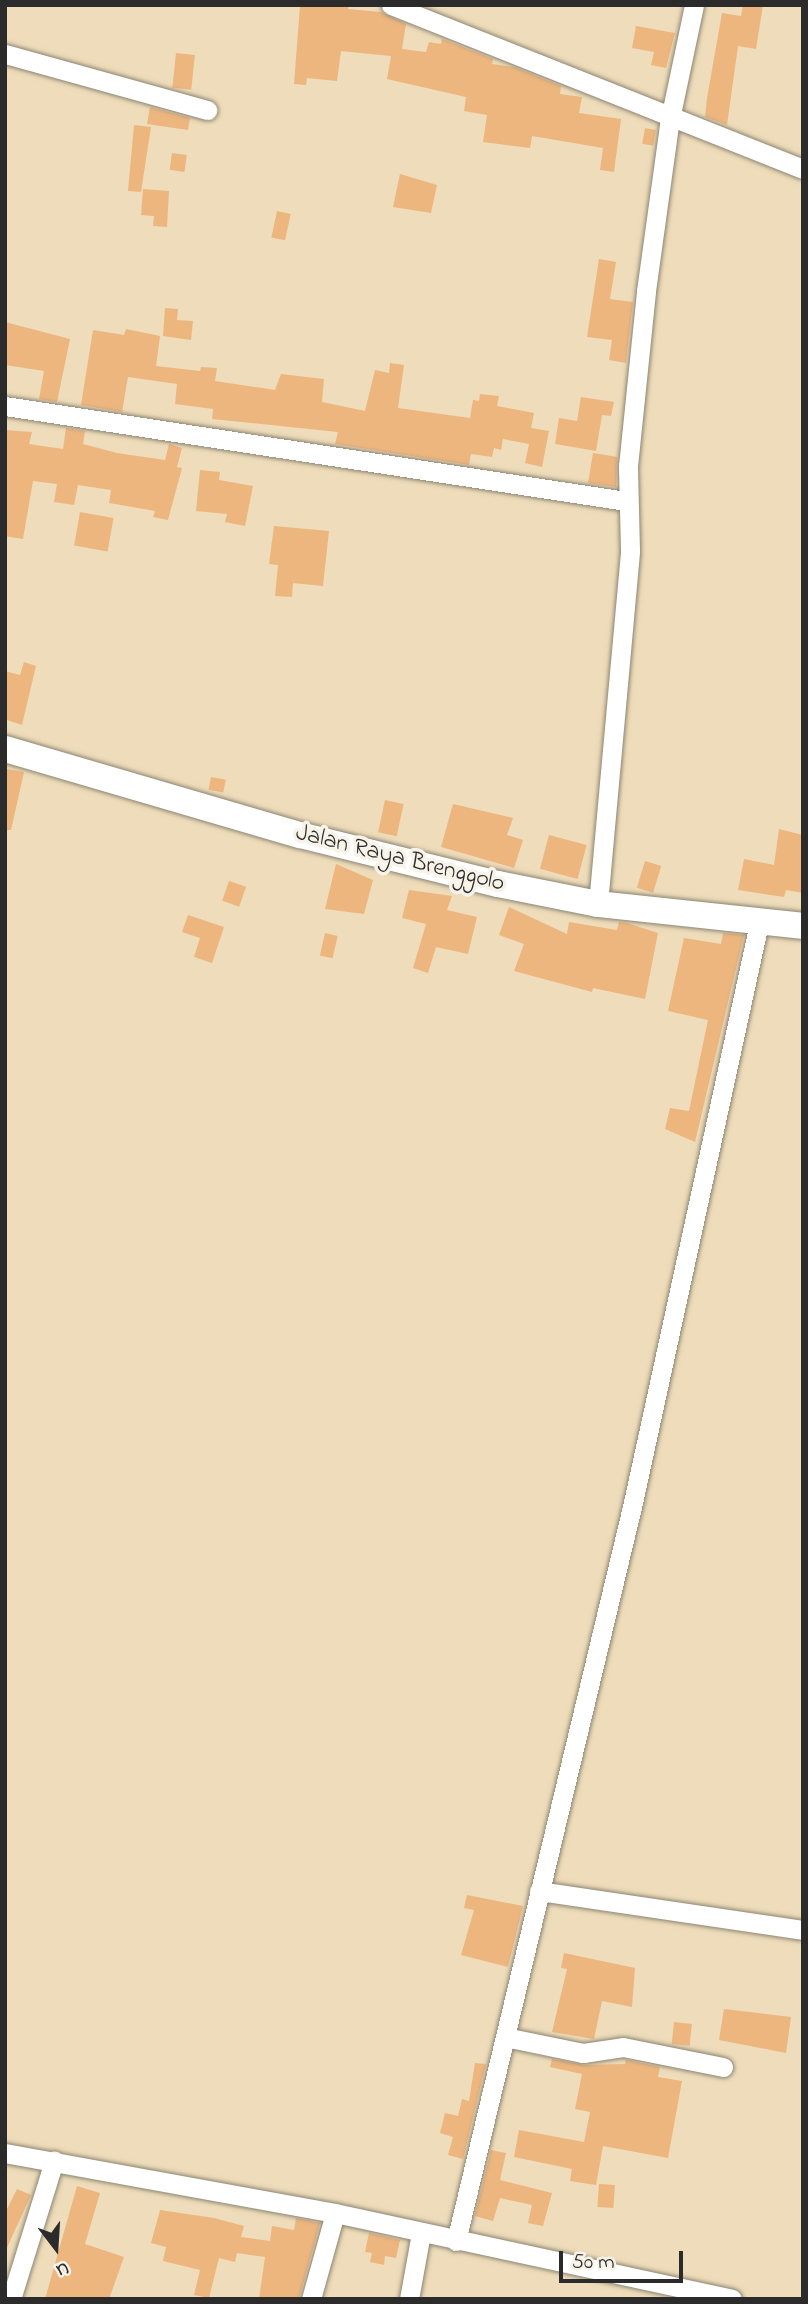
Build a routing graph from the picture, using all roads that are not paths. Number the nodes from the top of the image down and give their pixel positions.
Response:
1 (391, 5) edge
2 (694, 5) edge
3 (5, 54) edge
4 (207, 110) dead end
5 (670, 119) junction
6 (803, 169) edge
7 (5, 406) edge
8 (626, 501) junction
9 (5, 749) edge
10 (598, 904) junction
11 (759, 923) junction
12 (803, 926) edge
13 (539, 1891) junction
14 (803, 1930) edge
15 (505, 2037) junction
16 (723, 2067) dead end
17 (5, 2153) edge
18 (54, 2161) junction
19 (335, 2213) junction
20 (421, 2233) junction
21 (456, 2241) junction
22 (11, 2299) edge
23 (311, 2299) edge
24 (410, 2299) edge
25 (732, 2299) edge

1 - 5 street
2 - 5 street
3 - 4 street
5 - 6 street
5 - 8 street
7 - 8 street
8 - 10 street
9 - 10 main road, Jalan Raya Brenggolo
10 - 11 main road, Jalan Raya Brenggolo
11 - 12 main road, Jalan Raya Brenggolo
11 - 13 street
13 - 14 street
13 - 15 street
15 - 16 street
15 - 21 street
17 - 18 street
18 - 19 street
18 - 22 street
19 - 20 street
19 - 23 street
20 - 21 street
20 - 24 street
21 - 25 street

